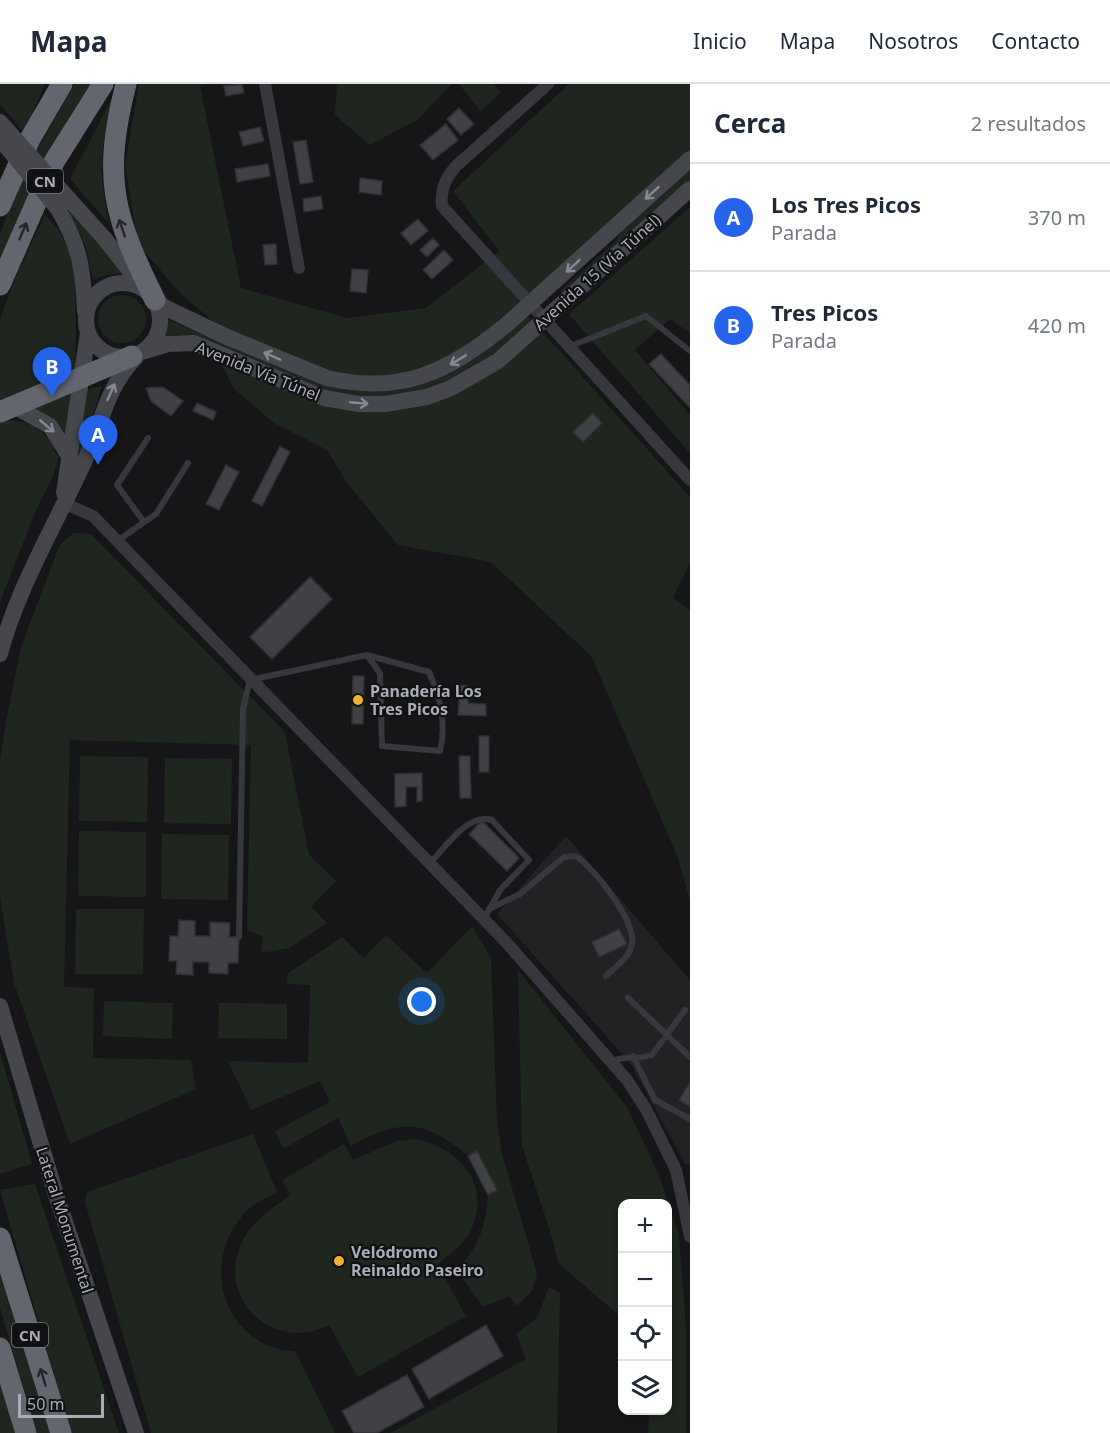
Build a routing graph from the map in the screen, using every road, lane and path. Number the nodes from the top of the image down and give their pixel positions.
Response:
1 (53, 84) edge
2 (62, 84) edge
3 (103, 84) edge
4 (126, 84) edge
5 (265, 84) edge
6 (548, 84) edge
7 (0, 122) edge
8 (0, 139) edge
9 (30, 139) junction
10 (690, 159) edge
11 (690, 189) edge
12 (63, 204) junction
13 (0, 206) edge
14 (299, 268) dead end
15 (0, 285) edge
16 (149, 293) junction
17 (533, 304) junction
18 (547, 319) junction
19 (87, 326) junction
20 (505, 326) joint
21 (571, 346) junction
22 (690, 351) edge
23 (139, 354) junction
24 (504, 355) joint
25 (83, 378) junction
26 (7, 409) edge
27 (148, 438) dead end
28 (69, 456) junction
29 (188, 463) dead end
30 (690, 480) edge
31 (63, 503) junction
32 (144, 522) junction
33 (117, 542) junction
34 (0, 654) edge
35 (367, 655) junction
36 (250, 680) junction
37 (430, 863) junction
38 (486, 914) junction
39 (239, 937) dead end
40 (606, 976) dead end
41 (628, 999) dead end
42 (0, 1006) edge
43 (685, 1010) dead end
44 (666, 1036) junction
45 (633, 1056) junction
46 (690, 1057) edge
47 (611, 1061) junction
48 (690, 1119) edge
49 (690, 1237) edge
50 (0, 1238) edge
51 (0, 1348) edge
52 (26, 1433) edge
53 (61, 1433) edge
54 (136, 1433) edge

1 - 9 highway
2 - 9 highway, CN
15 -> 3 highway, CN
16 -> 4 highway
5 - 14 street
6 - 17 street
7 - 12 main road, Avenida Vía Túnel, bridge
8 - 12 main road, Avenida Vía Túnel, bridge
9 - 13 highway, CN
10 -> 17 main road, Avenida 15 (Vía Túnel)
11 - 18 main road, Avenida 15 (Vía Túnel)
12 - 16 main road, Avenida Vía Túnel
12 - 19 main road, Avenida Vía Túnel
16 - 19 main road
20 -> 16 main road, Avenida Vía Túnel
16 - 23 main road
17 - 18 street
17 - 20 main road, Avenida 15 (Vía Túnel)
18 - 21 street
18 - 24 main road, Avenida 15 (Vía Túnel)
19 - 23 main road
19 - 25 main road
21 - 22 lane
21 - 30 street
23 -> 24 main road, Avenida Vía Túnel
23 - 25 highway
31 -> 23 main road
25 - 26 highway
25 - 28 main road
26 -> 28 main road
27 - 32 lane
28 - 31 main road
29 - 32 lane
31 - 33 street
31 - 34 main road
32 - 33 lane
33 - 36 street
35 - 35 lane
35 - 36 lane
36 - 37 street
36 - 39 lane
37 - 38 street
37 - 38 lane
38 - 40 lane
38 - 47 street
41 - 44 lane
42 - 54 main road, Lateral Monumental
43 - 44 lane
44 - 45 lane
44 - 46 lane
45 - 47 lane
45 - 48 lane
47 - 49 street
53 -> 50 highway, CN
51 - 52 highway, CN

